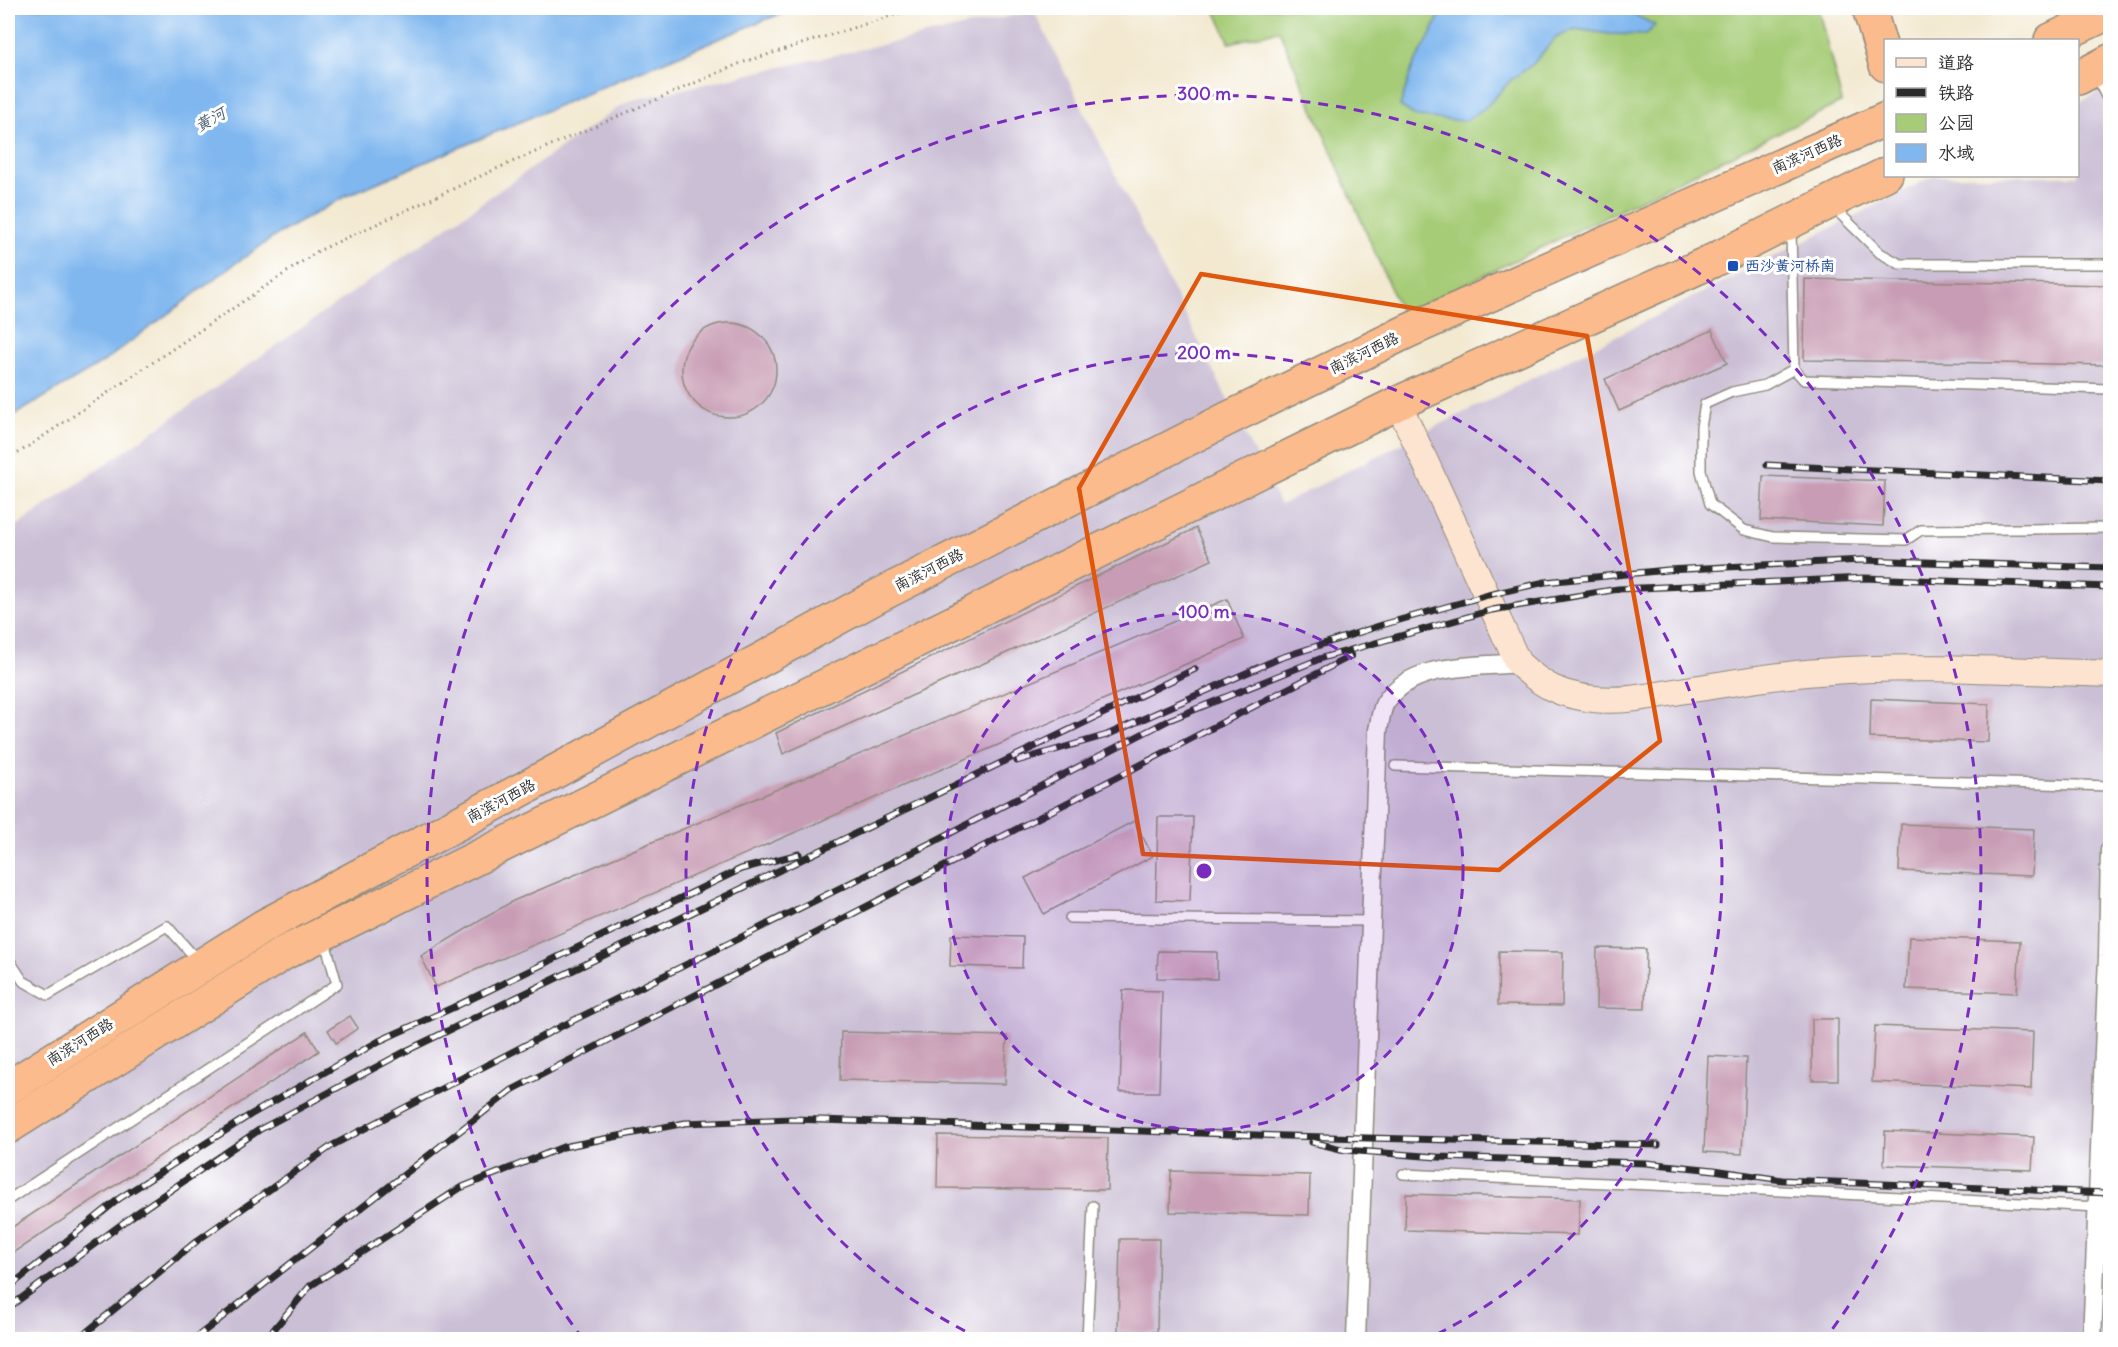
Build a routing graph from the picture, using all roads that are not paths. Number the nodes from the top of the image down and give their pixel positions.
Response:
1 (1869, 8) edge
2 (2110, 12) edge
3 (2053, 39) edge
4 (1884, 58) edge
5 (2094, 70) edge
6 (2110, 104) edge
7 (1884, 120) edge
8 (1884, 175) edge
9 (1829, 202) junction
10 (1791, 221) junction
11 (2110, 264) edge
12 (1794, 369) junction
13 (2110, 389) edge
14 (1398, 403) junction
15 (2110, 528) edge
16 (1518, 663) junction
17 (2110, 674) edge
18 (1395, 766) dead end
19 (2110, 786) edge
20 (2110, 850) edge
21 (1070, 918) dead end
22 (1371, 921) junction
23 (323, 934) junction
24 (274, 939) junction
25 (8, 958) edge
26 (201, 966) junction
27 (8, 1088) edge
28 (8, 1127) edge
29 (1403, 1174) dead end
30 (8, 1200) edge
31 (1094, 1206) dead end
32 (2098, 1207) junction
33 (1088, 1340) edge
34 (1356, 1340) edge
35 (2092, 1340) edge

1 - 4 highway
2 - 3 highway
5 - 6 lane
7 - 24 highway, 南滨河西路
8 - 9 highway, 南滨河西路
9 - 10 highway, 南滨河西路
9 - 11 lane
10 - 12 lane
10 - 14 highway, 南滨河西路
12 - 13 lane
12 - 15 lane
14 - 16 street
14 - 23 highway, 南滨河西路
16 - 17 street
16 - 22 street
18 - 19 lane
20 - 32 street
21 - 22 lane
22 - 34 street
23 - 24 highway, 南滨河西路
23 - 30 lane
24 - 26 highway, 南滨河西路
24 - 28 highway, 南滨河西路
25 - 26 lane
26 - 27 highway, 南滨河西路
29 - 32 lane
31 - 33 lane
32 - 35 street

